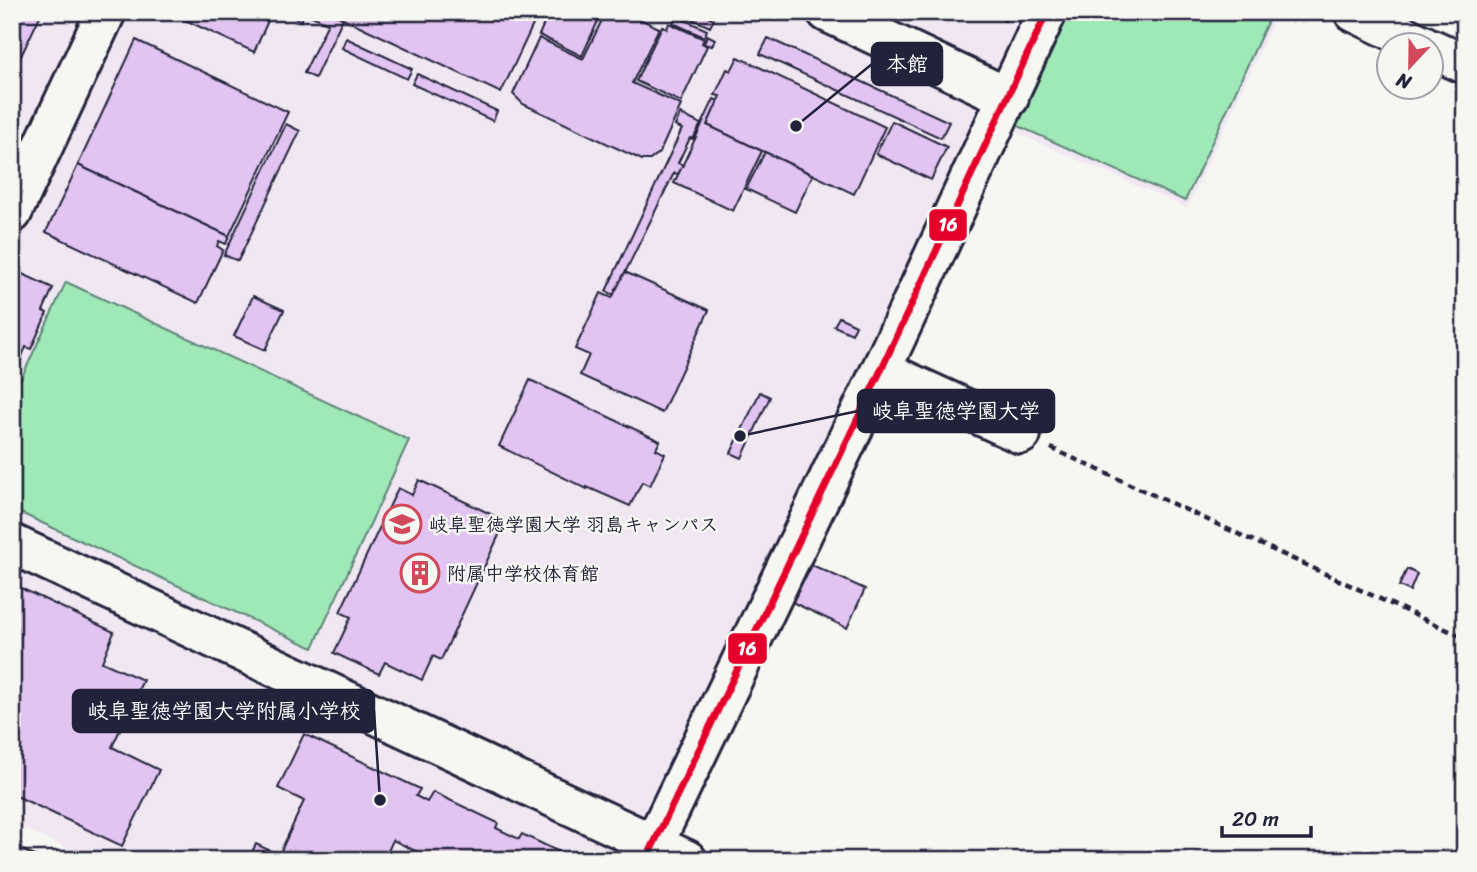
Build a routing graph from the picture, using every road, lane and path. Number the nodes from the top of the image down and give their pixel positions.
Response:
1 (106, 12) edge
2 (827, 12) edge
3 (1046, 12) edge
4 (1354, 12) edge
5 (1396, 32) edge
6 (1446, 55) edge
7 (1465, 64) edge
8 (1009, 98) junction
9 (12, 213) edge
10 (881, 370) junction
11 (1021, 434) joint
12 (12, 544) edge
13 (1465, 638) edge
14 (662, 854) edge

1 - 9 street
2 - 8 street
3 - 8 street
4 - 5 street
6 - 7 street
8 - 10 street
10 - 11 street
10 - 14 street
11 - 13 path
12 - 14 street

